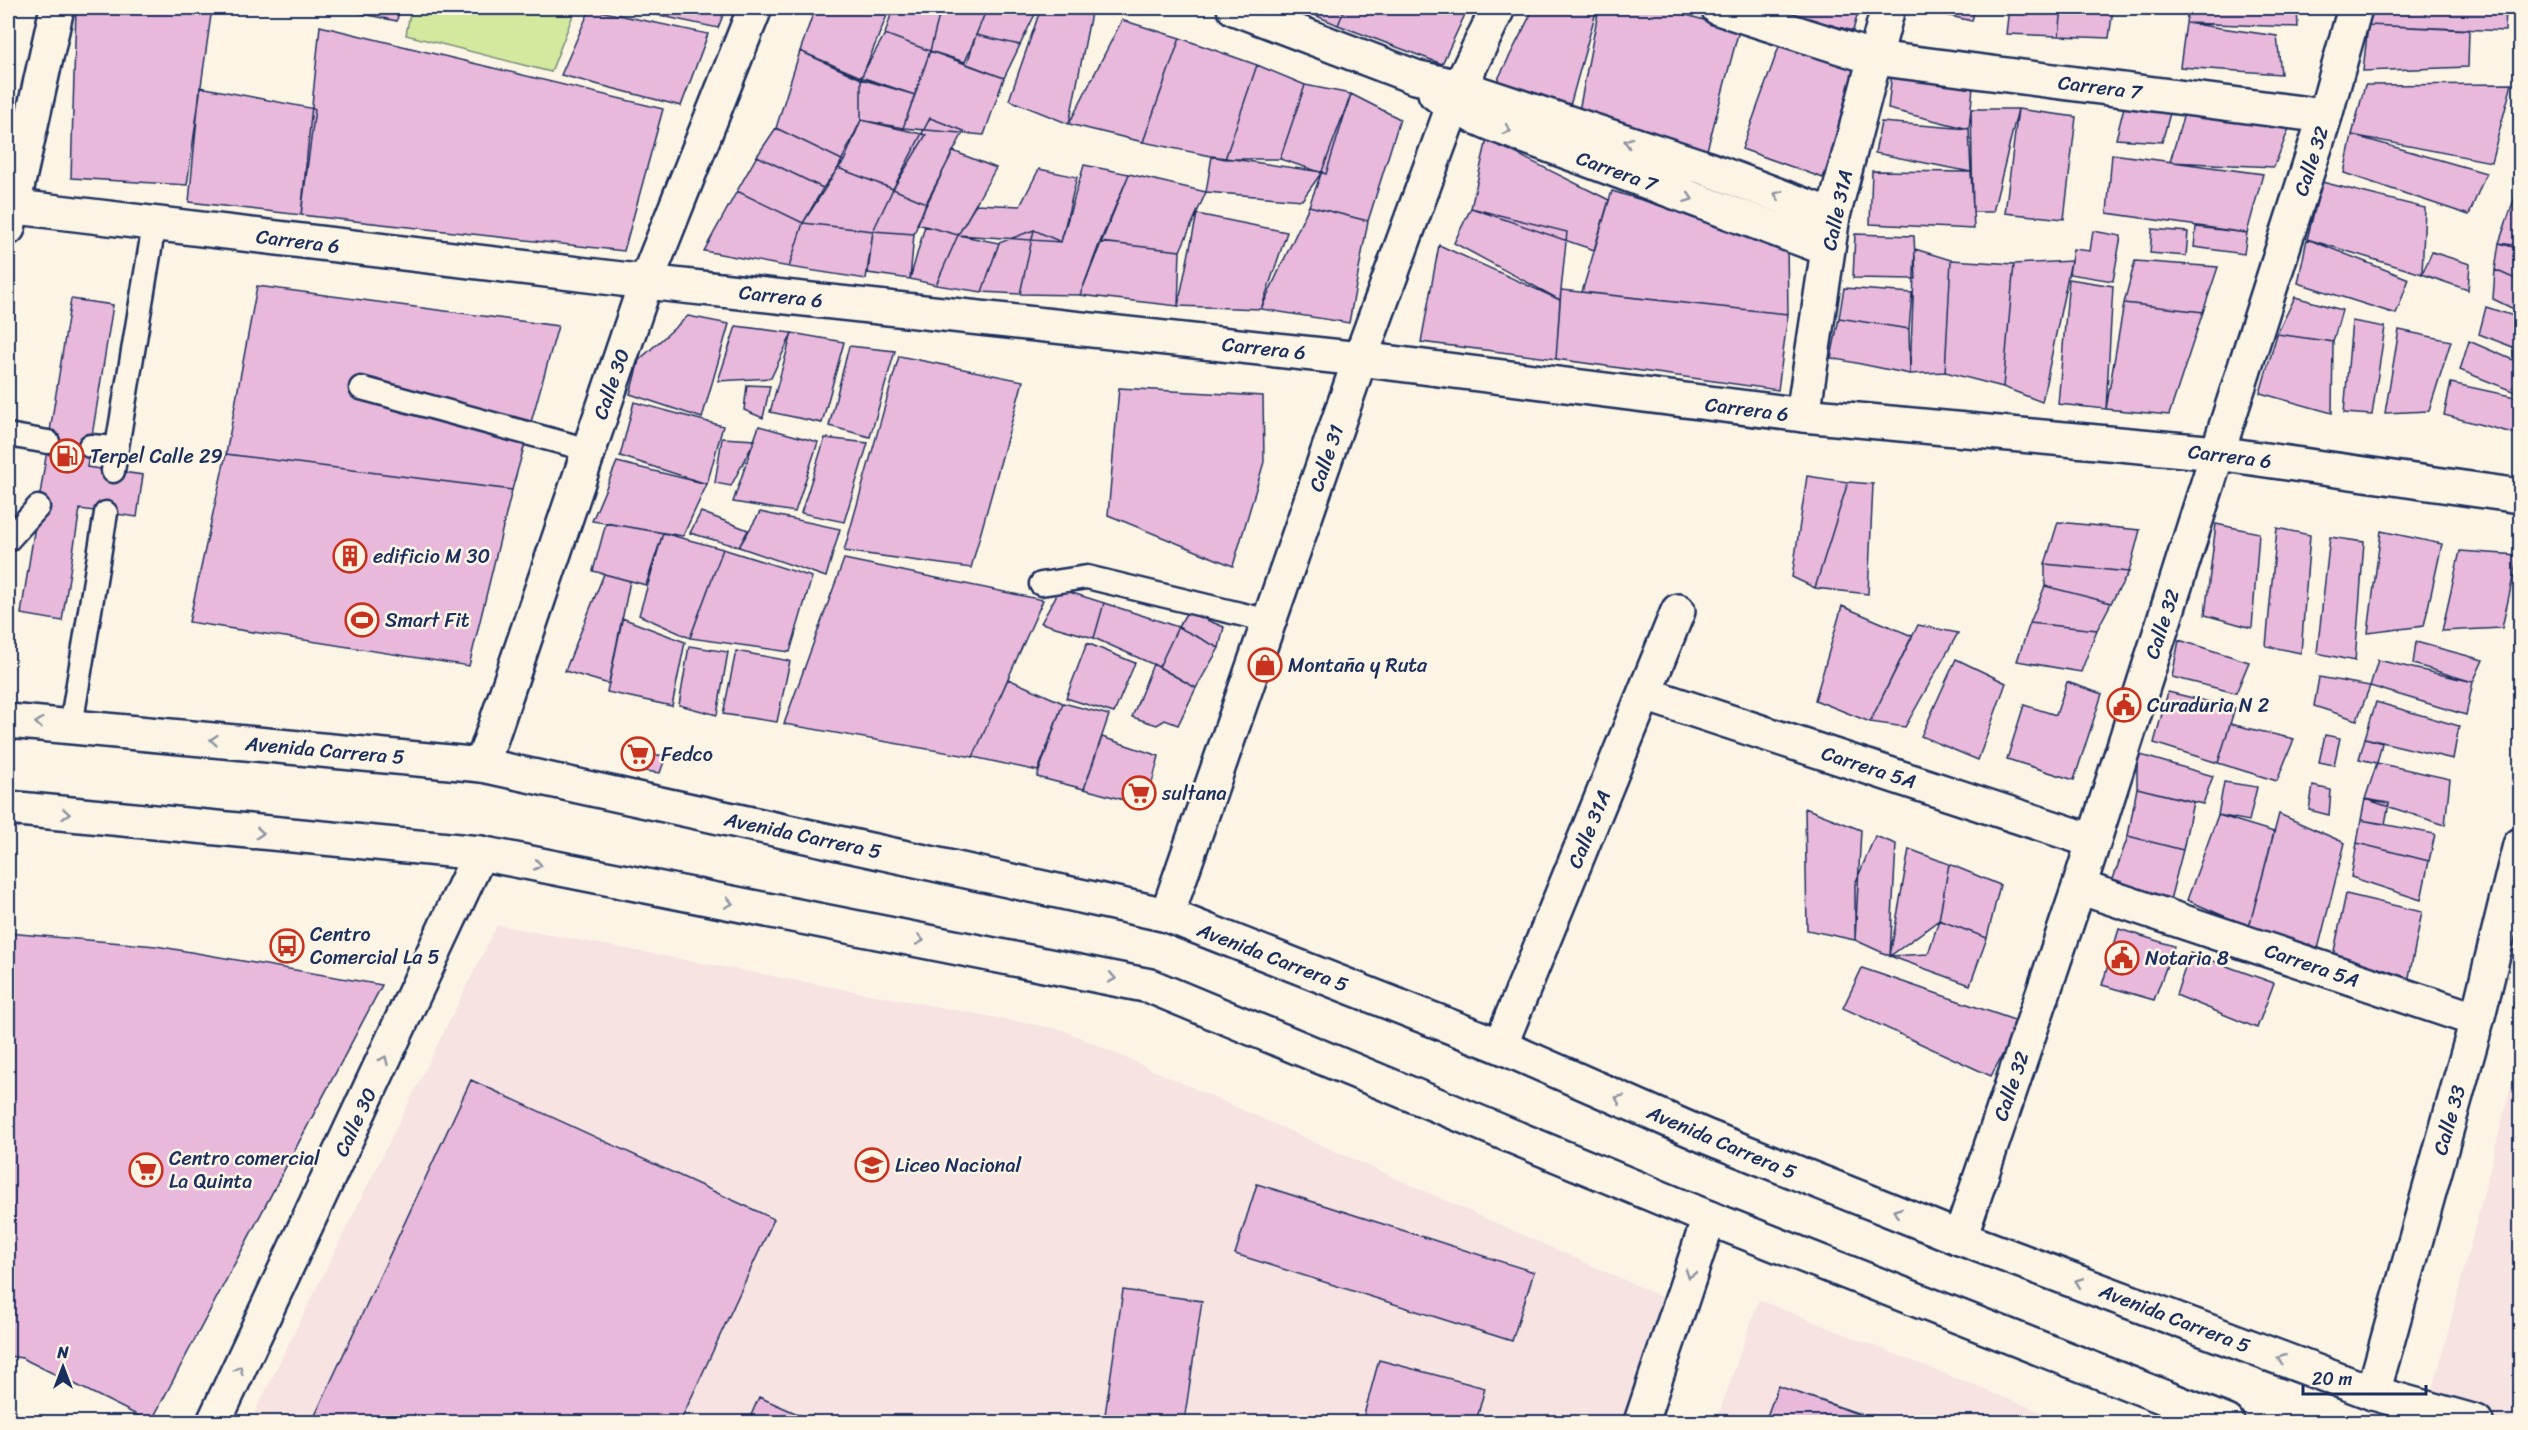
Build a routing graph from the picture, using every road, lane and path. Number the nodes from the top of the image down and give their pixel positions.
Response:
1 (57, 8) edge
2 (755, 8) edge
3 (1234, 8) edge
4 (1498, 8) edge
5 (1718, 8) edge
6 (1888, 8) edge
7 (2355, 8) edge
8 (1875, 58) junction
9 (1456, 97) junction
10 (2325, 116) junction
11 (9, 213) edge
12 (1833, 216) junction
13 (154, 225) junction
14 (1828, 249) junction
15 (646, 282) junction
16 (1360, 359) junction
17 (361, 388) dead end
18 (1803, 416) junction
19 (8, 435) edge
20 (48, 442) dead end
21 (90, 446) dead end
22 (117, 448) junction
23 (589, 450) junction
24 (2217, 453) junction
25 (113, 471) dead end
26 (2520, 496) edge
27 (38, 507) dead end
28 (106, 513) dead end
29 (8, 540) edge
30 (1041, 584) dead end
31 (1678, 611) dead end
32 (1269, 621) junction
33 (1645, 694) junction
34 (8, 720) edge
35 (71, 726) junction
36 (482, 765) junction
37 (8, 808) edge
38 (2093, 841) junction
39 (2520, 845) edge
40 (480, 854) junction
41 (2079, 887) junction
42 (1167, 915) junction
43 (2477, 1020) junction
44 (1500, 1046) junction
45 (1709, 1218) junction
46 (1960, 1238) junction
47 (2373, 1393) junction
48 (214, 1422) edge
49 (1641, 1422) edge
50 (2227, 1422) edge
51 (2476, 1422) edge

1 - 11 street
2 - 15 street, Calle 30
3 - 9 street, Carrera 7
4 - 9 street, Calle 31
5 - 8 street, Carrera 7
6 - 8 street, Calle 31A
7 - 10 street, Calle 32
8 - 10 street, Carrera 7
8 - 12 street, Calle 31A
12 -> 9 street, Carrera 7
9 -> 14 street, Carrera 7
9 - 16 street, Calle 31
10 - 24 street, Calle 32
11 - 13 street, Carrera 6
12 - 14 street, Calle 31A
13 - 15 street, Carrera 6
13 - 22 lane
14 - 18 street, Calle 31A
15 - 16 street, Carrera 6
15 - 23 street, Calle 30
16 - 18 street, Carrera 6
16 - 32 street, Calle 31
17 - 23 lane
18 - 24 street, Carrera 6
19 - 20 lane
21 - 22 lane
22 - 25 lane
23 - 36 street, Calle 30
24 - 26 street, Carrera 6
24 - 38 street, Calle 32
27 - 29 lane
28 - 35 lane
30 - 32 lane
31 - 33 street, Calle 31A
32 - 42 street, Calle 31
33 - 38 street, Carrera 5A
33 - 44 street, Calle 31A
35 -> 34 street, Avenida Carrera 5
36 -> 35 street, Avenida Carrera 5
36 - 42 street, Avenida Carrera 5
37 -> 40 street
38 - 41 street, Calle 32
39 - 43 street, Calle 33
40 -> 45 street
48 -> 40 street, Calle 30
41 - 43 street, Carrera 5A
41 - 46 street, Calle 32
42 - 44 street, Avenida Carrera 5
43 - 47 street, Calle 33
46 -> 44 street, Avenida Carrera 5
45 -> 49 street
45 - 50 street
47 -> 46 street, Avenida Carrera 5
47 - 51 street, Avenida Carrera 5

